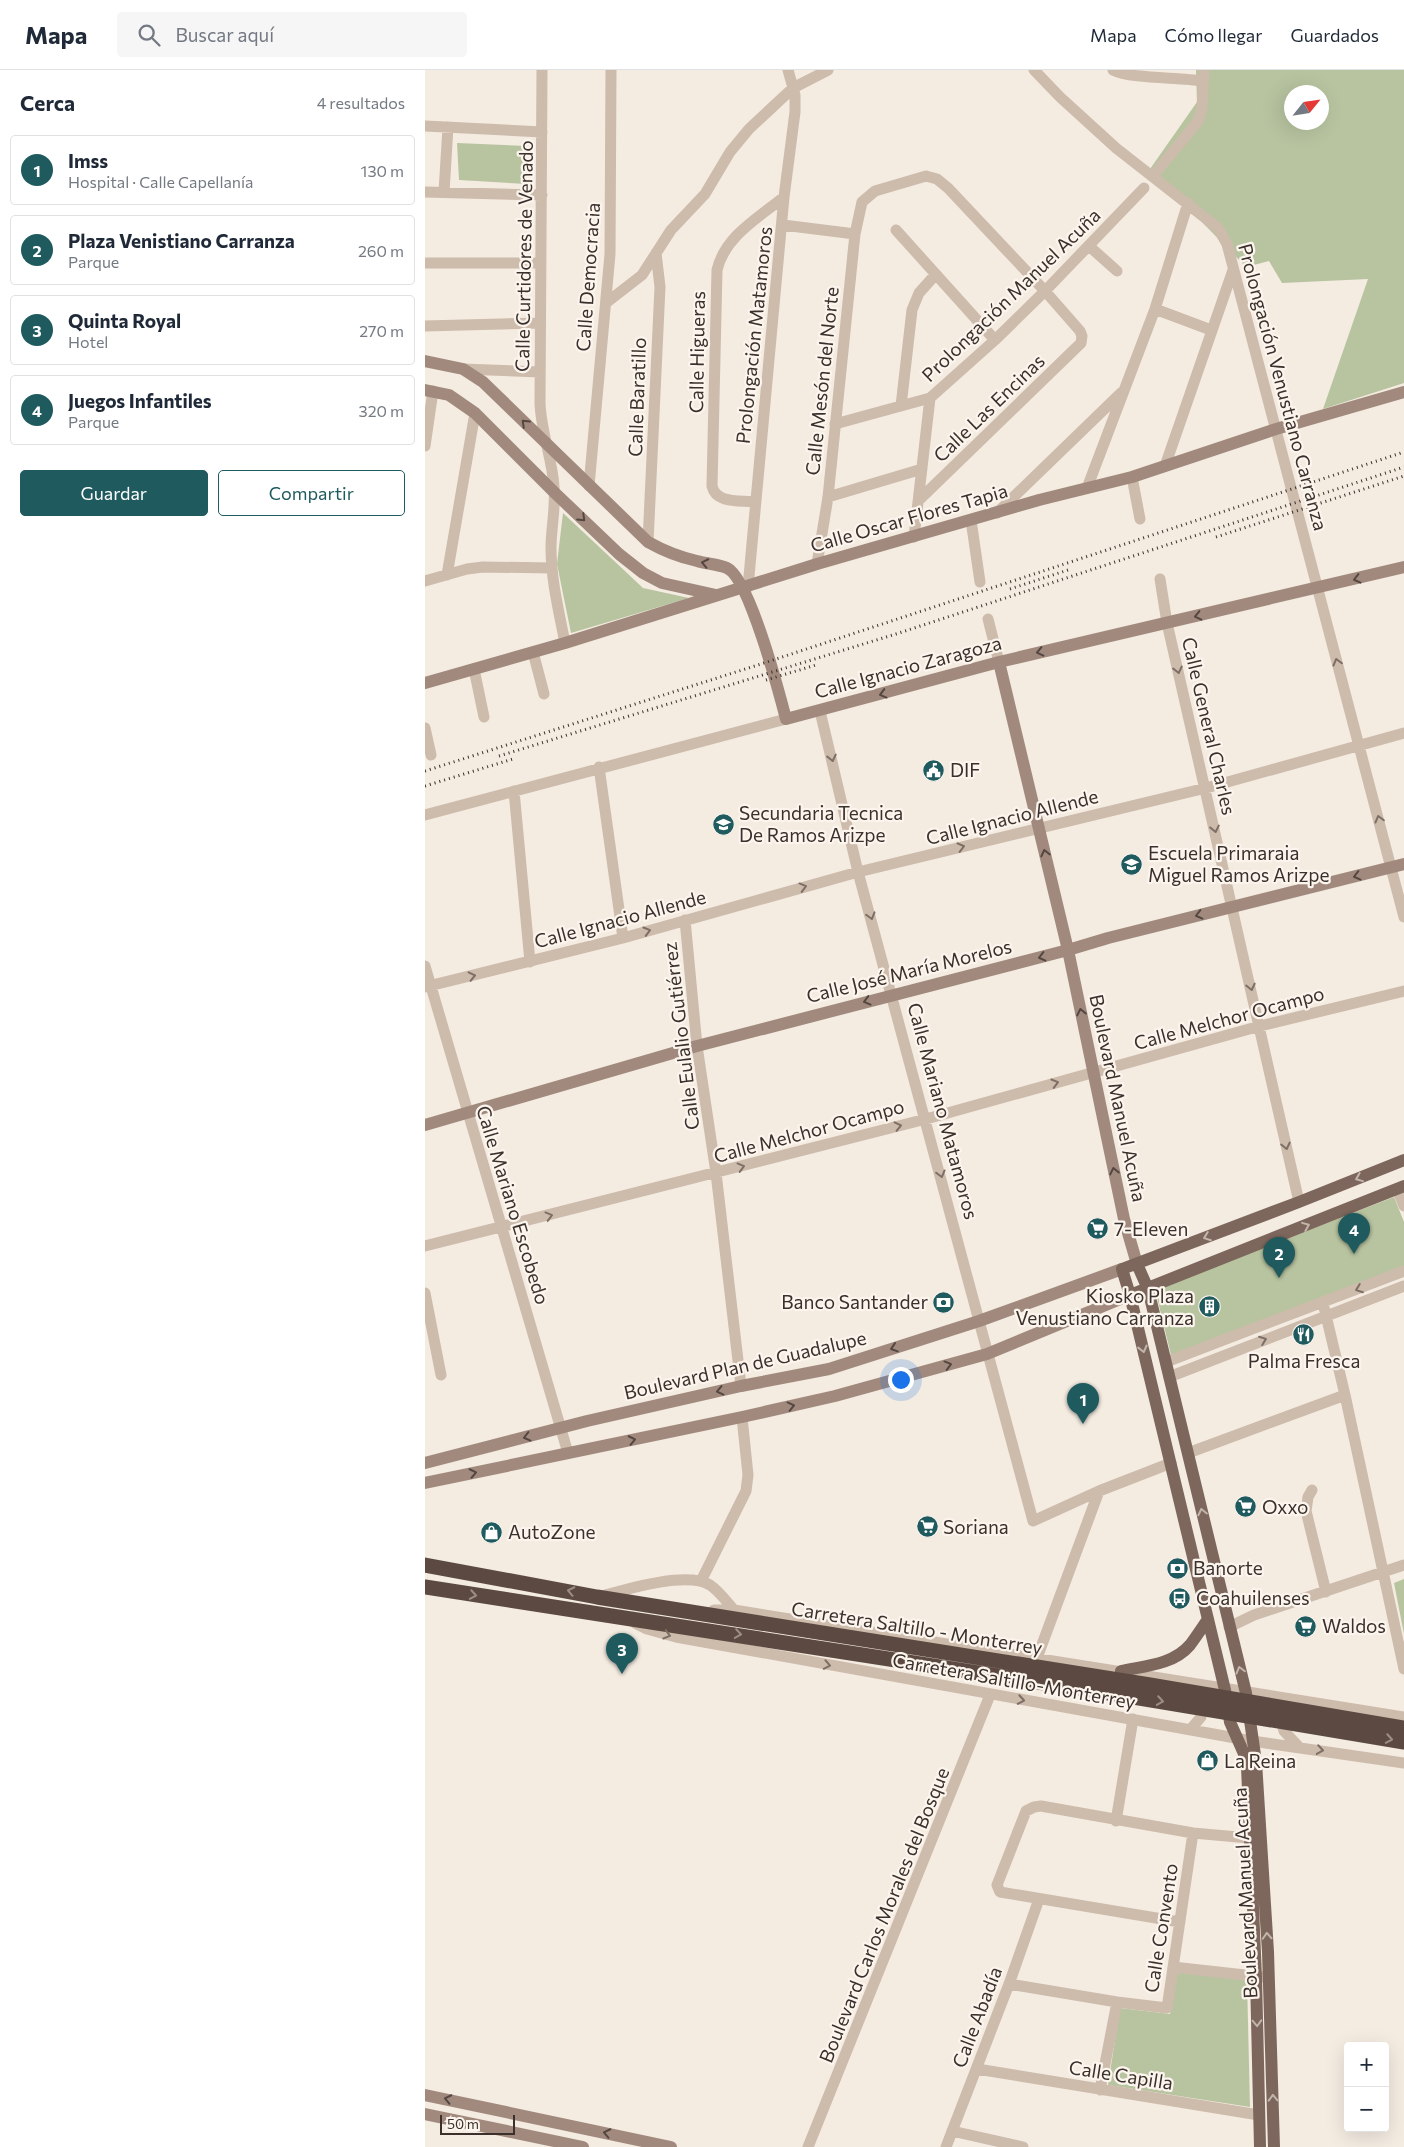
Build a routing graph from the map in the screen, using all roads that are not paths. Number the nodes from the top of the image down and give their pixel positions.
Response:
1 (543, 70) edge
2 (611, 70) edge
3 (788, 70) edge
4 (827, 70) edge
5 (1034, 70) edge
6 (1113, 70) edge
7 (1177, 74) edge
8 (1203, 76) edge
9 (793, 88) junction
10 (425, 126) edge
11 (448, 127) junction
12 (542, 132) junction
13 (1153, 176) junction
14 (1144, 188) dead end
15 (425, 192) edge
16 (445, 192) junction
17 (542, 195) junction
18 (784, 197) junction
19 (1188, 203) junction
20 (783, 225) junction
21 (896, 230) dead end
22 (855, 234) junction
23 (1089, 246) junction
24 (656, 253) junction
25 (425, 263) edge
26 (541, 263) junction
27 (1233, 270) junction
28 (1117, 271) dead end
29 (936, 274) junction
30 (1045, 291) junction
31 (605, 302) junction
32 (1155, 310) junction
33 (540, 323) junction
34 (425, 326) edge
35 (1211, 330) junction
36 (995, 340) junction
37 (425, 361) edge
38 (463, 369) junction
39 (540, 372) junction
40 (1125, 389) junction
41 (429, 390) edge
42 (1404, 392) edge
43 (930, 398) junction
44 (901, 406) junction
45 (475, 413) junction
46 (835, 424) junction
47 (1276, 429) junction
48 (545, 443) junction
49 (425, 446) edge
50 (1165, 466) junction
51 (922, 469) junction
52 (1131, 477) junction
53 (589, 486) junction
54 (1087, 488) junction
55 (555, 493) junction
56 (828, 497) junction
57 (919, 500) junction
58 (755, 502) junction
59 (997, 513) junction
60 (1140, 519) dead end
61 (971, 520) junction
62 (914, 536) junction
63 (648, 542) junction
64 (817, 564) junction
65 (1404, 567) edge
66 (552, 568) junction
67 (447, 575) junction
68 (1160, 579) dead end
69 (425, 581) edge
70 (980, 582) dead end
71 (745, 587) junction
72 (1316, 588) junction
73 (718, 595) junction
74 (988, 619) dead end
75 (1167, 623) junction
76 (565, 643) junction
77 (533, 652) junction
78 (999, 662) junction
79 (474, 669) junction
80 (425, 684) edge
81 (544, 694) dead end
82 (821, 711) junction
83 (484, 717) dead end
84 (786, 719) junction
85 (425, 728) edge
86 (1404, 733) edge
87 (1359, 746) junction
88 (431, 755) dead end
89 (599, 767) junction
90 (1205, 788) junction
91 (514, 790) junction
92 (425, 814) edge
93 (1039, 828) junction
94 (1404, 864) edge
95 (1391, 868) junction
96 (858, 872) junction
97 (1232, 907) junction
98 (1404, 917) edge
99 (685, 920) junction
100 (623, 938) junction
101 (1068, 950) junction
102 (530, 962) junction
103 (425, 966) edge
104 (428, 986) edge
105 (1404, 991) edge
106 (893, 994) junction
107 (1260, 1026) junction
108 (697, 1046) junction
109 (1094, 1072) junction
110 (467, 1113) junction
111 (926, 1119) junction
112 (425, 1125) edge
113 (1404, 1160) edge
114 (716, 1173) junction
115 (1401, 1188) edge
116 (1299, 1202) junction
117 (1404, 1206) edge
118 (502, 1228) junction
119 (425, 1246) edge
120 (1137, 1264) junction
121 (1122, 1268) junction
122 (1404, 1271) edge
123 (1390, 1277) junction
124 (1399, 1288) edge
125 (1148, 1289) junction
126 (425, 1293) edge
127 (1130, 1295) junction
128 (1323, 1303) junction
129 (1326, 1317) junction
130 (1279, 1319) junction
131 (979, 1321) junction
132 (1283, 1332) junction
133 (1216, 1343) junction
134 (987, 1354) junction
135 (1220, 1356) junction
136 (1166, 1362) junction
137 (441, 1375) dead end
138 (1169, 1377) junction
139 (741, 1386) junction
140 (1345, 1395) junction
141 (742, 1417) junction
142 (561, 1428) junction
143 (1189, 1452) junction
144 (568, 1453) junction
145 (425, 1462) edge
146 (1171, 1463) junction
147 (425, 1483) edge
148 (1312, 1490) dead end
149 (1099, 1491) junction
150 (425, 1565) edge
151 (1404, 1565) edge
152 (1384, 1573) junction
153 (701, 1581) junction
154 (425, 1587) edge
155 (1326, 1592) junction
156 (597, 1597) junction
157 (734, 1610) junction
158 (688, 1611) junction
159 (622, 1617) junction
160 (1208, 1619) junction
161 (1229, 1627) junction
162 (1037, 1658) junction
163 (1404, 1669) edge
164 (1121, 1671) junction
165 (1193, 1683) junction
166 (1225, 1690) junction
167 (1246, 1693) junction
168 (990, 1694) junction
169 (1294, 1698) junction
170 (1404, 1717) edge
171 (1133, 1719) junction
172 (1404, 1728) edge
173 (1190, 1730) junction
174 (1235, 1737) junction
175 (1252, 1741) junction
176 (1404, 1742) edge
177 (1299, 1747) junction
178 (1404, 1762) edge
179 (1116, 1820) junction
180 (1193, 1833) junction
181 (1249, 1838) junction
182 (1263, 1844) junction
183 (1039, 1899) junction
184 (1180, 1922) junction
185 (1173, 1967) junction
186 (1262, 1977) junction
187 (1009, 1984) junction
188 (1117, 2002) junction
189 (977, 2069) junction
190 (1100, 2090) junction
191 (425, 2094) edge
192 (425, 2114) edge
193 (1259, 2115) junction
194 (952, 2131) junction
195 (583, 2147) edge
196 (671, 2147) edge
197 (808, 2147) edge
198 (946, 2147) edge
199 (1023, 2147) edge
200 (1260, 2147) edge
201 (1274, 2147) edge

1 - 12 street, Calle Curtidores de Venado
2 - 31 street, Calle Democracia
3 - 9 street
4 - 9 street
5 - 13 street, Prolongación Venustiano Carranza
6 - 7 street
7 - 8 street
8 - 13 street
9 - 18 street, Prolongación Matamoros
9 - 24 street
10 - 11 street
11 - 12 street
11 - 16 street
12 - 17 street, Calle Curtidores de Venado
13 - 19 street, Prolongación Venustiano Carranza
14 - 23 street, Prolongación Manuel Acuña
15 - 16 street
16 - 17 street
17 - 26 street, Calle Curtidores de Venado
18 - 20 street, Prolongación Matamoros
18 - 58 street, Calle Higueras
19 - 27 street, Prolongación Venustiano Carranza
19 - 32 street
20 - 22 street
20 - 58 street, Prolongación Matamoros
21 - 29 street
22 - 30 street, Calle Mesón del Norte
22 - 46 street, Calle Mesón del Norte
23 - 28 street
23 - 30 street, Prolongación Manuel Acuña
24 - 31 street
24 - 63 street, Calle Baratillo
25 - 26 street
26 - 33 street, Calle Curtidores de Venado
27 - 35 street
27 - 47 street, Prolongación Venustiano Carranza
29 - 36 street
29 - 44 street
30 - 36 street, Prolongación Manuel Acuña
30 - 57 street, Calle Las Encinas
31 - 53 street, Calle Democracia
32 - 35 street
32 - 40 street
33 - 34 street
33 - 39 street, Calle Curtidores de Venado
35 - 50 street
36 - 43 street, Prolongación Manuel Acuña
37 - 38 street
38 - 39 street
48 -> 38 street
39 - 48 street, Calle Curtidores de Venado
40 - 54 street
40 - 59 street
41 - 45 street
41 - 49 street
42 - 47 street, Calle Oscar Flores Tapia
43 - 44 street, Prolongación Manuel Acuña
43 - 51 street
44 - 46 street, Prolongación Manuel Acuña
45 - 55 street
45 - 67 street
46 - 56 street, Calle Mesón del Norte
47 - 50 street, Calle Oscar Flores Tapia
47 - 72 street, Prolongación Venustiano Carranza
48 - 53 street
48 - 55 street, Calle Curtidores de Venado
50 - 52 street, Calle Oscar Flores Tapia
51 - 56 street
51 - 57 street
52 - 54 street, Calle Oscar Flores Tapia
52 - 60 street
53 - 63 street
54 - 59 street, Calle Oscar Flores Tapia
55 - 66 street, Calle Curtidores de Venado
55 -> 73 street
56 - 64 street, Calle Mesón del Norte
57 - 62 street
58 - 71 street, Prolongación Matamoros
59 - 61 street, Calle Oscar Flores Tapia
61 - 62 street, Calle Oscar Flores Tapia
61 - 70 street
62 - 64 street, Calle Oscar Flores Tapia
71 -> 63 street
64 - 71 street, Calle Oscar Flores Tapia
65 -> 72 street, Calle Ignacio Zaragoza
66 - 67 street
66 - 76 street, Calle Curtidores de Venado
67 - 69 street
68 - 75 street, Calle General Charles
71 - 73 street, Calle Oscar Flores Tapia
71 - 84 street
72 -> 75 street, Calle Ignacio Zaragoza
87 -> 72 street, Prolongación Venustiano Carranza
73 - 76 street, Calle Oscar Flores Tapia
74 - 78 street, Boulevard Manuel Acuña
75 -> 78 street, Calle Ignacio Zaragoza
75 -> 90 street, Calle General Charles
76 - 77 street, Calle Oscar Flores Tapia
77 - 79 street, Calle Oscar Flores Tapia
77 - 81 street
78 -> 82 street, Calle Ignacio Zaragoza
78 - 93 street, Boulevard Manuel Acuña
79 - 80 street, Calle Oscar Flores Tapia
79 - 83 street
82 - 84 street, Calle Ignacio Zaragoza
82 -> 96 street, Calle Mariano Matamoros
84 - 89 street, Calle Ignacio Zaragoza
85 - 88 street
86 - 87 street, Calle Ignacio Allende
87 - 90 street, Calle Ignacio Allende
95 -> 87 street, Prolongación Venustiano Carranza
89 - 91 street, Calle Ignacio Zaragoza
89 - 100 street
90 - 93 street, Calle Ignacio Allende
90 -> 97 street, Calle General Charles
91 - 92 street, Calle Ignacio Zaragoza
91 - 102 street
96 -> 93 street, Calle Ignacio Allende
101 -> 93 street, Boulevard Manuel Acuña
94 - 95 street, Calle José María Morelos
95 -> 97 street, Calle José María Morelos
95 - 98 street, Prolongación Venustiano Carranza
99 -> 96 street, Calle Ignacio Allende
96 -> 106 street, Calle Mariano Matamoros
97 -> 101 street, Calle José María Morelos
97 -> 107 street, Calle General Charles
100 -> 99 street, Calle Ignacio Allende
99 - 108 street, Calle Eulalio Gutiérrez
100 - 102 street, Calle Ignacio Allende
101 -> 106 street, Calle José María Morelos
109 -> 101 street, Boulevard Manuel Acuña
104 -> 102 street, Calle Ignacio Allende
103 - 104 street, Calle Mariano Escobedo
104 - 110 street, Calle Mariano Escobedo
105 - 107 street, Calle Melchor Ocampo
106 -> 108 street, Calle José María Morelos
106 - 111 street, Calle Mariano Matamoros
107 - 109 street, Calle Melchor Ocampo
107 -> 116 street, Calle General Charles
108 - 110 street, Calle José María Morelos
108 - 114 street, Calle Eulalio Gutiérrez
111 -> 109 street, Calle Melchor Ocampo
120 -> 109 street, Boulevard Manuel Acuña
110 - 112 street, Calle José María Morelos
110 - 118 street, Calle Mariano Escobedo
114 -> 111 street, Calle Melchor Ocampo
111 -> 131 street, Calle Mariano Matamoros
113 -> 116 main road, Boulevard Plan de Guadalupe
118 -> 114 street, Calle Melchor Ocampo
114 - 139 street, Calle Eulalio Gutiérrez
115 - 117 street
125 -> 115 main road
116 -> 120 main road, Boulevard Plan de Guadalupe
118 - 119 street, Calle Melchor Ocampo
118 - 142 street, Calle Mariano Escobedo
120 - 121 main road, Boulevard Plan de Guadalupe
120 - 125 main road, Boulevard Manuel Acuña
121 - 127 main road, Boulevard Manuel Acuña
121 - 131 street, Boulevard Plan de Guadalupe
122 - 123 street
123 - 124 street
123 -> 128 street
124 - 129 street
125 - 127 main road
125 - 136 main road, Boulevard Manuel Acuña
126 - 137 street
127 - 134 street
127 -> 146 main road, Boulevard Manuel Acuña
128 - 129 street
128 - 130 street
129 - 132 street
129 - 140 street
130 - 132 street
130 - 133 street
131 - 134 street, Calle Mariano Matamoros
131 -> 139 street, Boulevard Plan de Guadalupe
135 -> 132 street
133 - 135 street
133 - 136 street
141 -> 134 street
134 - 149 street, Calle Mariano Matamoros
135 - 138 street
136 - 138 main road, Boulevard Manuel Acuña
138 - 143 main road, Boulevard Manuel Acuña
139 -> 142 street, Boulevard Plan de Guadalupe
140 - 143 street
140 - 152 street
144 -> 141 street
141 - 153 street
142 - 144 street, Calle Mariano Escobedo
142 -> 145 street, Boulevard Plan de Guadalupe
161 -> 143 main road, Boulevard Manuel Acuña
147 -> 144 street
146 - 149 street
146 - 160 main road, Boulevard Manuel Acuña
148 - 155 street
149 - 162 street
156 -> 150 highway, Carretera Saltillo - Monterrey
151 - 152 street
152 - 155 street
152 - 163 street
153 - 156 street
153 - 157 street
154 -> 159 highway, Carretera Saltillo - Monterrey
155 - 161 street
156 - 158 highway, Carretera Saltillo - Monterrey
157 - 158 street, Carretera Saltillo-Monterrey
157 - 162 street, Carretera Saltillo-Monterrey
158 - 172 highway, Carretera Saltillo - Monterrey
159 -> 168 street, Carretera Saltillo-Monterrey
159 -> 176 highway, Carretera Saltillo - Monterrey
160 - 164 main road
160 - 166 main road, Boulevard Manuel Acuña
167 -> 161 main road, Boulevard Manuel Acuña
162 - 164 street, Carretera Saltillo-Monterrey
164 - 165 street, Carretera Saltillo-Monterrey
165 - 166 street, Carretera Saltillo-Monterrey
165 - 173 street
166 - 167 street, Carretera Saltillo-Monterrey
166 - 174 main road, Boulevard Manuel Acuña
167 - 169 street, Carretera Saltillo-Monterrey
167 - 175 main road, Boulevard Manuel Acuña
168 -> 171 street, Carretera Saltillo-Monterrey
168 - 197 street, Boulevard Carlos Morales del Bosque
169 - 170 street, Carretera Saltillo-Monterrey
169 - 177 street
171 - 173 street, Carretera Saltillo-Monterrey
171 - 179 street
173 - 174 street, Carretera Saltillo-Monterrey
174 - 175 street, Carretera Saltillo-Monterrey
174 - 181 main road, Boulevard Manuel Acuña
175 - 177 street, Carretera Saltillo-Monterrey
175 - 182 main road, Boulevard Manuel Acuña
177 -> 178 street, Carretera Saltillo-Monterrey
179 - 180 street
179 - 183 street
180 - 181 street
180 - 184 street, Calle Convento
181 - 182 street
181 - 186 main road, Boulevard Manuel Acuña
186 -> 182 main road, Boulevard Manuel Acuña
183 - 184 street
183 - 187 street, Calle Abadía
184 - 185 street, Calle Convento
185 - 186 street
185 - 188 street, Calle Convento
186 -> 193 main road, Boulevard Manuel Acuña
201 -> 186 main road, Boulevard Manuel Acuña
187 - 188 street
187 - 189 street, Calle Abadía
188 - 190 street
189 - 190 street, Calle Capilla
189 - 194 street, Calle Abadía
190 - 193 street, Calle Capilla
196 -> 191 street
192 - 195 street
193 - 200 main road, Boulevard Manuel Acuña
194 - 198 street, Calle Abadía
194 - 199 street

